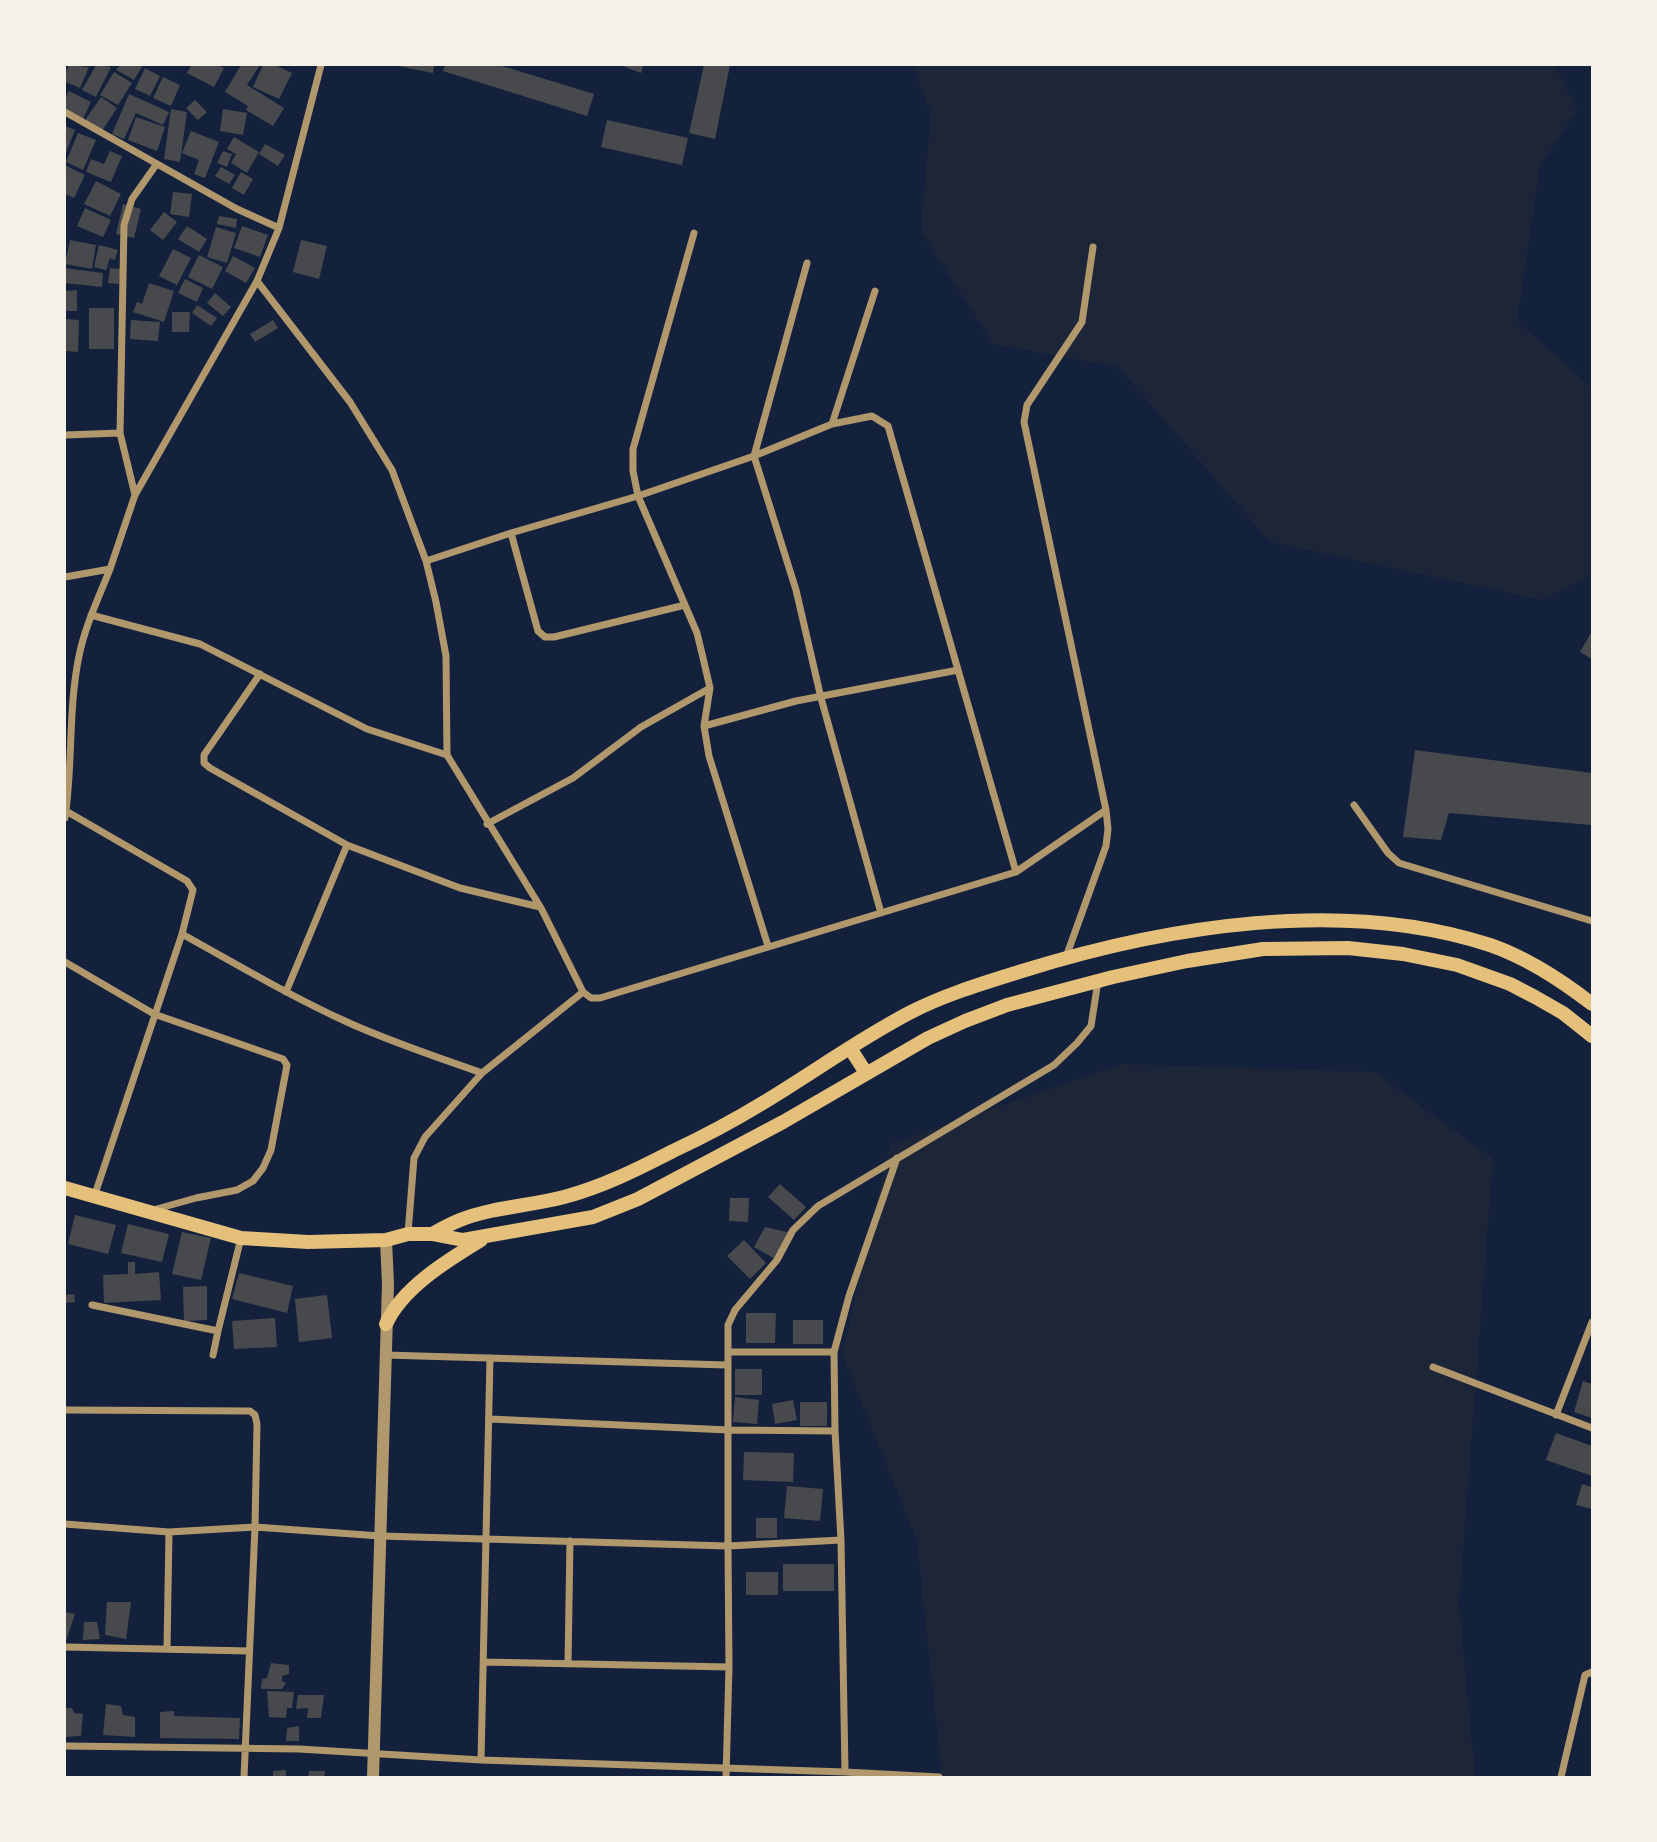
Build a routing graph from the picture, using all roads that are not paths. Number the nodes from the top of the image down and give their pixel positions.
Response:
1 (321, 65) edge
2 (65, 112) edge
3 (156, 165) junction
4 (279, 228) junction
5 (694, 233) dead end
6 (1093, 247) dead end
7 (807, 263) dead end
8 (257, 281) junction
9 (875, 291) dead end
10 (832, 424) junction
11 (120, 433) junction
12 (65, 435) edge
13 (754, 456) junction
14 (135, 495) junction
15 (638, 496) junction
16 (510, 533) junction
17 (426, 561) junction
18 (110, 569) junction
19 (65, 577) edge
20 (685, 604) junction
21 (91, 615) junction
22 (958, 670) junction
23 (260, 674) junction
24 (710, 688) junction
25 (821, 698) junction
26 (705, 726) junction
27 (446, 755) junction
28 (1354, 806) dead end
29 (1106, 810) junction
30 (65, 815) edge
31 (487, 824) junction
32 (347, 845) junction
33 (1016, 872) junction
34 (541, 908) junction
35 (881, 913) junction
36 (1592, 920) edge
37 (182, 934) junction
38 (768, 946) junction
39 (1066, 958) junction
40 (65, 962) edge
41 (1105, 979) junction
42 (286, 992) junction
43 (583, 992) junction
44 (1592, 1004) edge
45 (154, 1014) junction
46 (1592, 1036) edge
47 (850, 1048) junction
48 (482, 1073) junction
49 (866, 1073) junction
50 (897, 1158) junction
51 (65, 1188) edge
52 (94, 1197) junction
53 (146, 1212) junction
54 (408, 1234) junction
55 (432, 1234) junction
56 (241, 1238) junction
57 (485, 1238) junction
58 (386, 1240) junction
59 (92, 1305) dead end
60 (1592, 1322) edge
61 (386, 1324) junction
62 (218, 1331) junction
63 (728, 1352) junction
64 (834, 1352) junction
65 (213, 1355) dead end
66 (385, 1355) junction
67 (490, 1358) junction
68 (727, 1365) junction
69 (1433, 1367) dead end
70 (65, 1410) edge
71 (1556, 1415) junction
72 (490, 1419) junction
73 (1592, 1428) edge
74 (728, 1430) junction
75 (835, 1431) junction
76 (65, 1524) edge
77 (255, 1527) junction
78 (169, 1532) junction
79 (380, 1536) junction
80 (485, 1538) junction
81 (841, 1540) junction
82 (570, 1541) junction
83 (728, 1546) junction
84 (65, 1647) edge
85 (167, 1649) junction
86 (249, 1651) junction
87 (484, 1662) junction
88 (568, 1664) junction
89 (729, 1667) junction
90 (1592, 1672) edge
91 (65, 1746) edge
92 (245, 1749) junction
93 (374, 1754) junction
94 (481, 1760) junction
95 (726, 1773) edge
96 (850, 1774) edge
97 (244, 1777) edge
98 (373, 1777) edge
99 (939, 1777) edge
100 (1561, 1777) edge

1 - 4 street
2 - 3 street
3 - 4 street
3 - 11 street
4 - 8 street
5 - 15 street
6 - 29 street
7 - 13 street
8 - 14 street
8 - 17 street
9 - 10 street
10 - 13 street
10 - 22 street
11 - 12 street
11 - 14 street
13 - 15 street
13 - 25 street
14 - 18 street
15 - 16 street
15 - 20 street
16 - 17 street
16 - 20 street
17 - 27 street
18 - 19 street
18 - 21 street
20 - 24 street
21 - 23 street
21 - 30 street
22 - 25 street
22 - 33 street
23 - 27 street
23 - 32 street
24 - 26 street
24 - 31 street
25 - 26 street
25 - 35 street
26 - 38 street
27 - 31 street
28 - 36 street
29 - 33 street
29 - 39 street
30 - 37 street
31 - 34 street
32 - 34 street
32 - 42 street
33 - 35 street
34 - 43 street
35 - 38 street
37 - 42 street
37 - 45 street
38 - 43 street
39 - 44 main road
39 - 47 main road
40 - 45 street
41 - 46 main road
41 - 49 main road
41 - 50 street
42 - 48 street
43 - 48 street
45 - 52 street
45 - 53 street
47 - 49 main road
47 - 55 main road
48 - 54 street
49 - 57 main road
50 - 63 street
50 - 64 street
51 - 52 main road
52 - 53 main road
53 - 56 main road
54 - 55 main road
54 - 58 main road
55 - 57 main road
56 - 58 main road
56 - 62 street
57 - 61 main road
58 - 61 street
59 - 62 street
60 - 71 street
61 - 66 street
62 - 65 street
63 - 64 street
63 - 68 street
64 - 75 street
66 - 67 street
66 - 79 street
67 - 68 street
67 - 72 street
68 - 74 street
69 - 71 street
70 - 77 street
71 - 73 street
72 - 74 street
72 - 80 street
74 - 75 street
74 - 83 street
75 - 81 street
76 - 78 street
77 - 78 street
77 - 79 street
77 - 86 street
78 - 85 street
79 - 80 street
79 - 93 street
80 - 82 street
80 - 87 street
81 - 83 street
81 - 96 street
82 - 83 street
82 - 88 street
83 - 89 street
84 - 85 street
85 - 86 street
86 - 92 street
87 - 88 street
87 - 94 street
88 - 89 street
89 - 95 street
90 - 100 street
91 - 92 street
92 - 93 street
92 - 97 street
93 - 94 street
93 - 98 street
94 - 95 street
95 - 96 street
96 - 99 street

